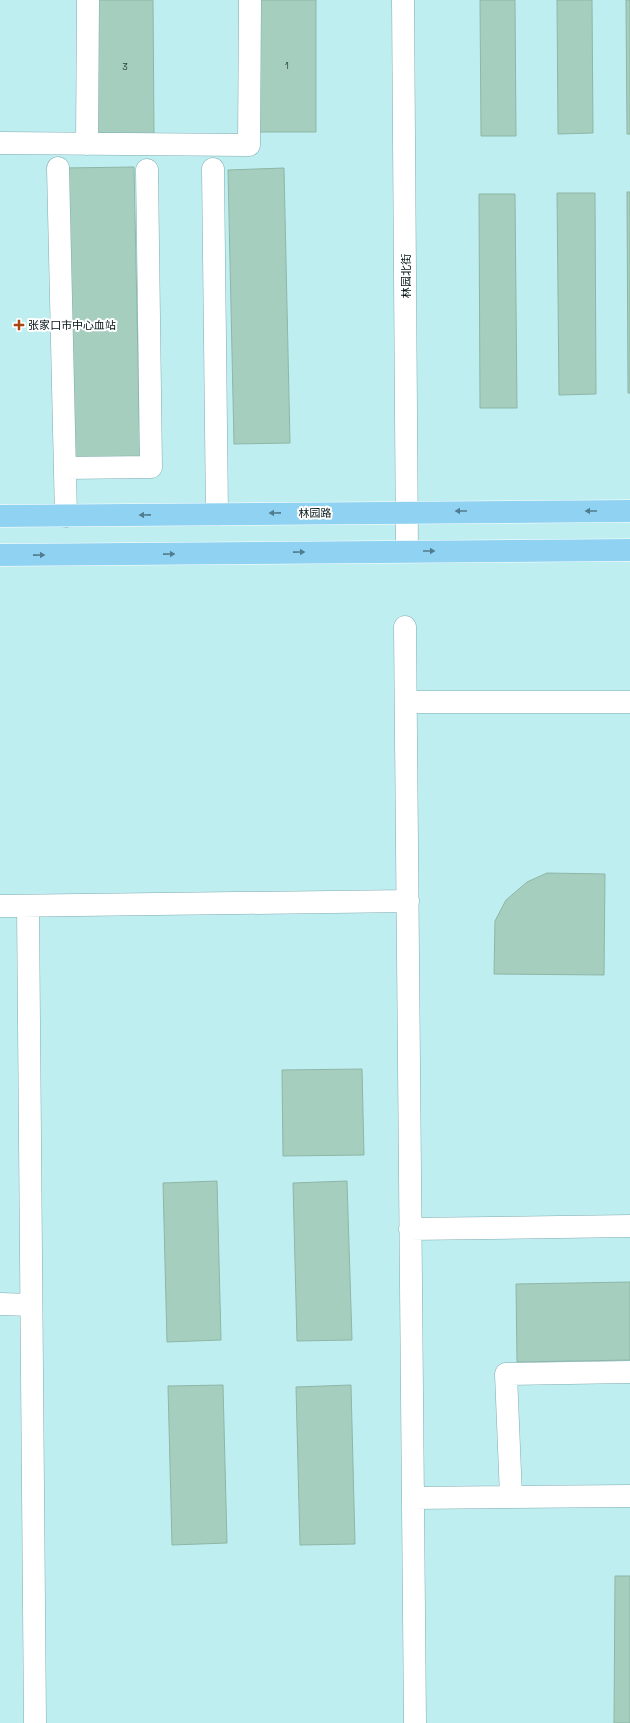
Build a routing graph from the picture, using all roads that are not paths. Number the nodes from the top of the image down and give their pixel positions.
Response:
1 (88, 0) edge
2 (250, 0) edge
3 (403, 0) edge
4 (0, 143) edge
5 (87, 144) junction
6 (58, 168) dead end
7 (214, 169) dead end
8 (147, 170) dead end
9 (65, 468) junction
10 (630, 511) edge
11 (407, 512) junction
12 (217, 514) junction
13 (0, 516) edge
14 (66, 516) junction
15 (630, 550) edge
16 (407, 551) junction
17 (0, 555) edge
18 (405, 628) dead end
19 (406, 702) junction
20 (630, 702) edge
21 (408, 901) junction
22 (0, 906) edge
23 (28, 906) junction
24 (630, 1226) edge
25 (410, 1229) junction
26 (0, 1304) edge
27 (31, 1305) junction
28 (630, 1372) edge
29 (630, 1496) edge
30 (511, 1497) junction
31 (413, 1498) junction
32 (35, 1723) edge
33 (415, 1723) edge

1 - 5 street
2 - 5 street
3 - 11 street, 林园北街
4 - 5 street
6 - 9 street
7 - 12 street
8 - 9 street
9 - 14 street
10 -> 11 main road, 林园路
11 -> 12 main road, 林园路
11 - 16 street, 林园北街
12 -> 14 main road, 林园路
13 - 14 main road, 林园路
16 -> 15 main road
17 -> 16 main road
18 - 19 street
19 - 20 street
19 - 21 street
21 - 23 street
21 - 25 street
22 - 23 street
23 - 27 street
24 - 25 street
25 - 31 street
26 - 27 street
27 - 32 street
28 - 30 street
29 - 30 street
30 - 31 street
31 - 33 street

